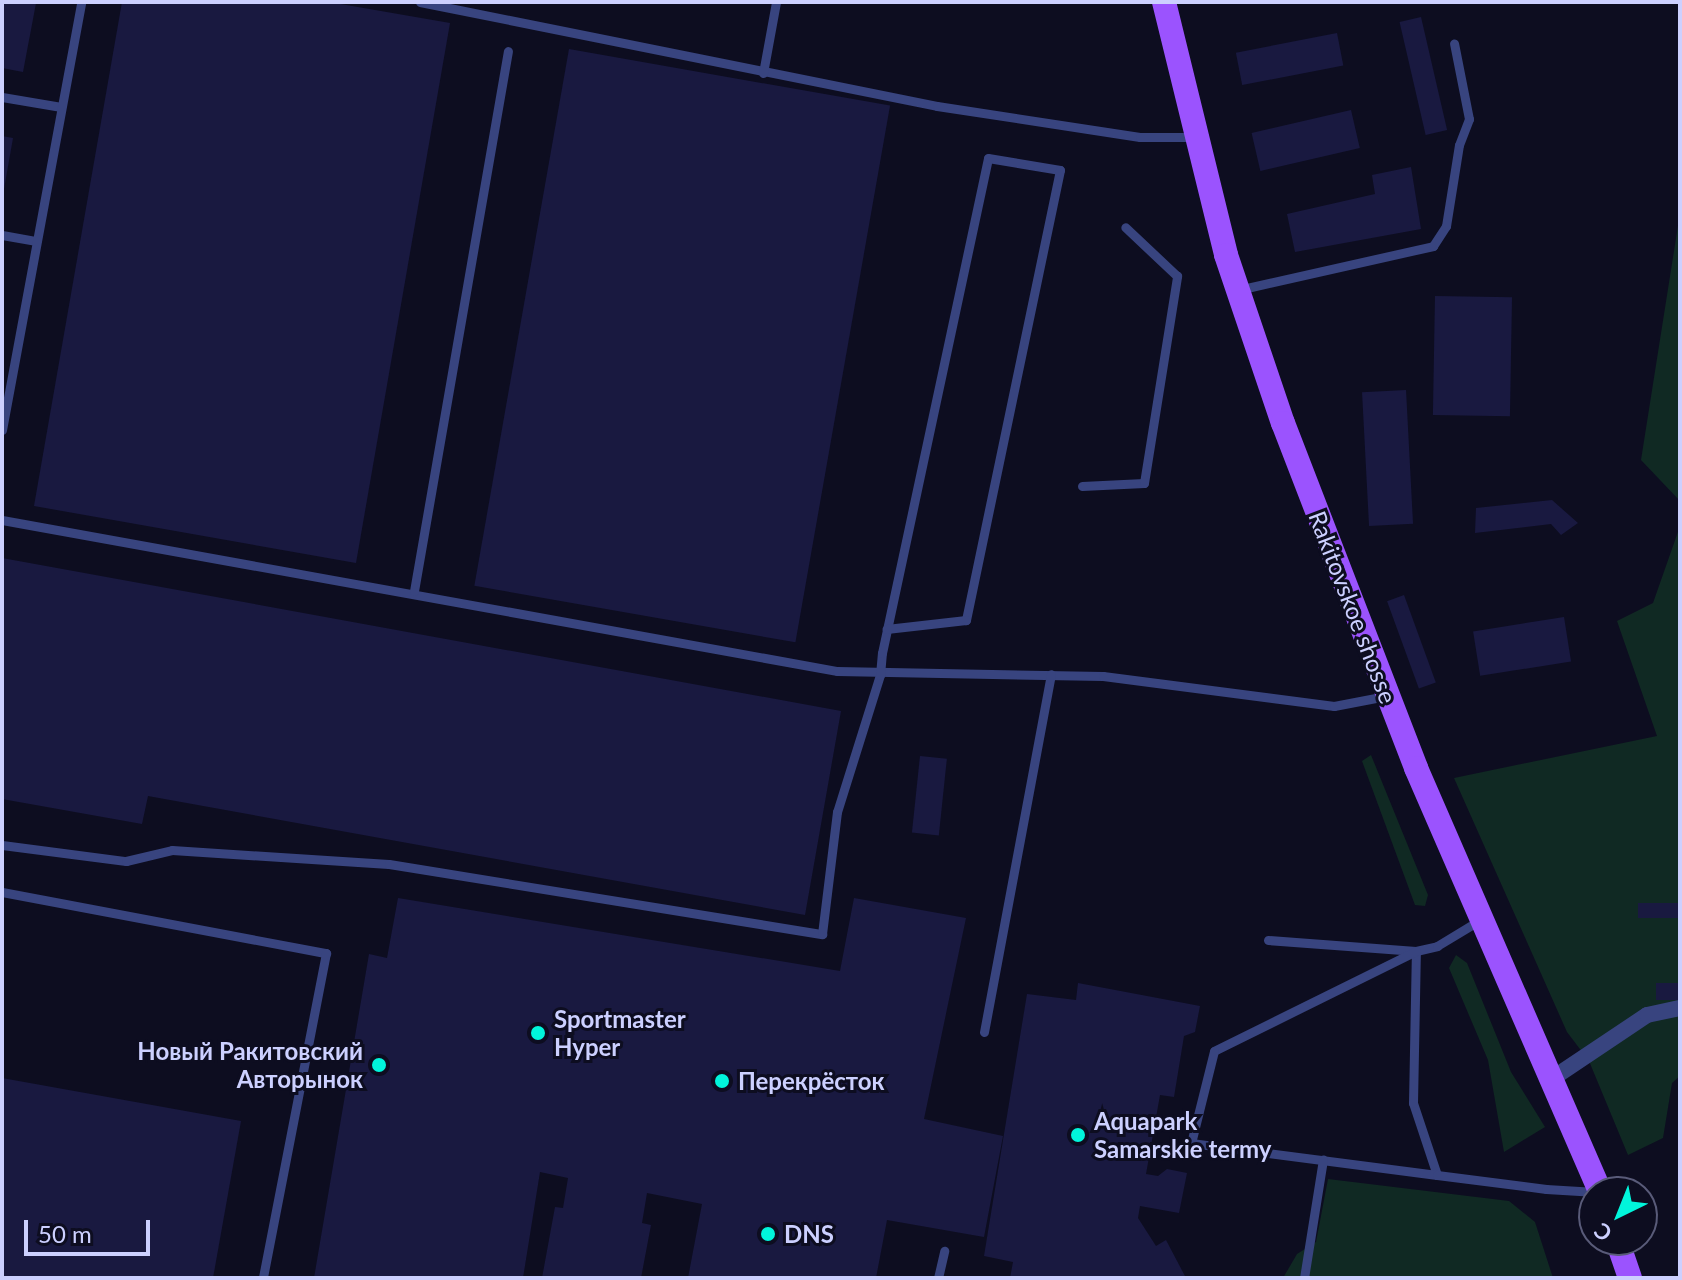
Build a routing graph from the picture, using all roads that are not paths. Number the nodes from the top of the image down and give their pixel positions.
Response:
1 (81, 2) edge
2 (420, 2) edge
3 (496, 2) edge
4 (776, 2) edge
5 (1164, 2) edge
6 (494, 14) junction
7 (1454, 43) dead end
8 (508, 51) dead end
9 (763, 73) junction
10 (2, 97) edge
11 (61, 107) junction
12 (1193, 137) junction
13 (1125, 227) dead end
14 (2, 235) edge
15 (36, 241) junction
16 (1238, 290) junction
17 (6, 384) edge
18 (2, 430) edge
19 (1082, 486) dead end
20 (2, 520) edge
21 (414, 591) junction
22 (887, 629) junction
23 (1051, 674) junction
24 (880, 675) junction
25 (1387, 696) junction
26 (2, 845) edge
27 (2, 892) edge
28 (1482, 919) junction
29 (1268, 940) dead end
30 (1416, 951) junction
31 (1680, 1008) edge
32 (984, 1032) dead end
33 (1550, 1080) junction
34 (1323, 1160) junction
35 (1437, 1175) junction
36 (1593, 1176) edge
37 (1578, 1190) edge
38 (944, 1251) dead end
39 (1622, 1256) edge
40 (263, 1278) edge
41 (938, 1278) edge
42 (1304, 1278) edge
43 (1630, 1278) edge

1 - 11 lane
2 - 6 lane
3 - 6 lane
4 - 9 lane
5 - 12 main road, Rakitovskoe shosse
6 - 9 lane
7 - 16 lane
8 - 21 lane
9 - 12 lane
10 - 11 lane
11 - 15 lane
12 - 16 main road, Rakitovskoe shosse
13 - 19 lane
14 - 15 lane
15 - 17 lane
16 - 25 main road, Rakitovskoe shosse
17 - 18 lane
20 - 21 lane
21 - 24 lane
22 - 22 lane
22 - 24 lane
23 - 24 lane
23 - 25 lane
23 - 32 lane
24 - 26 lane
25 - 28 main road, Rakitovskoe shosse
27 - 40 lane
28 - 30 lane
28 - 33 main road, Rakitovskoe shosse
29 - 30 lane
30 - 34 lane
30 - 35 lane
31 - 33 street
33 - 36 main road, Rakitovskoe shosse
34 - 35 lane
34 - 42 lane
35 - 37 lane
38 - 41 lane
39 - 43 main road

